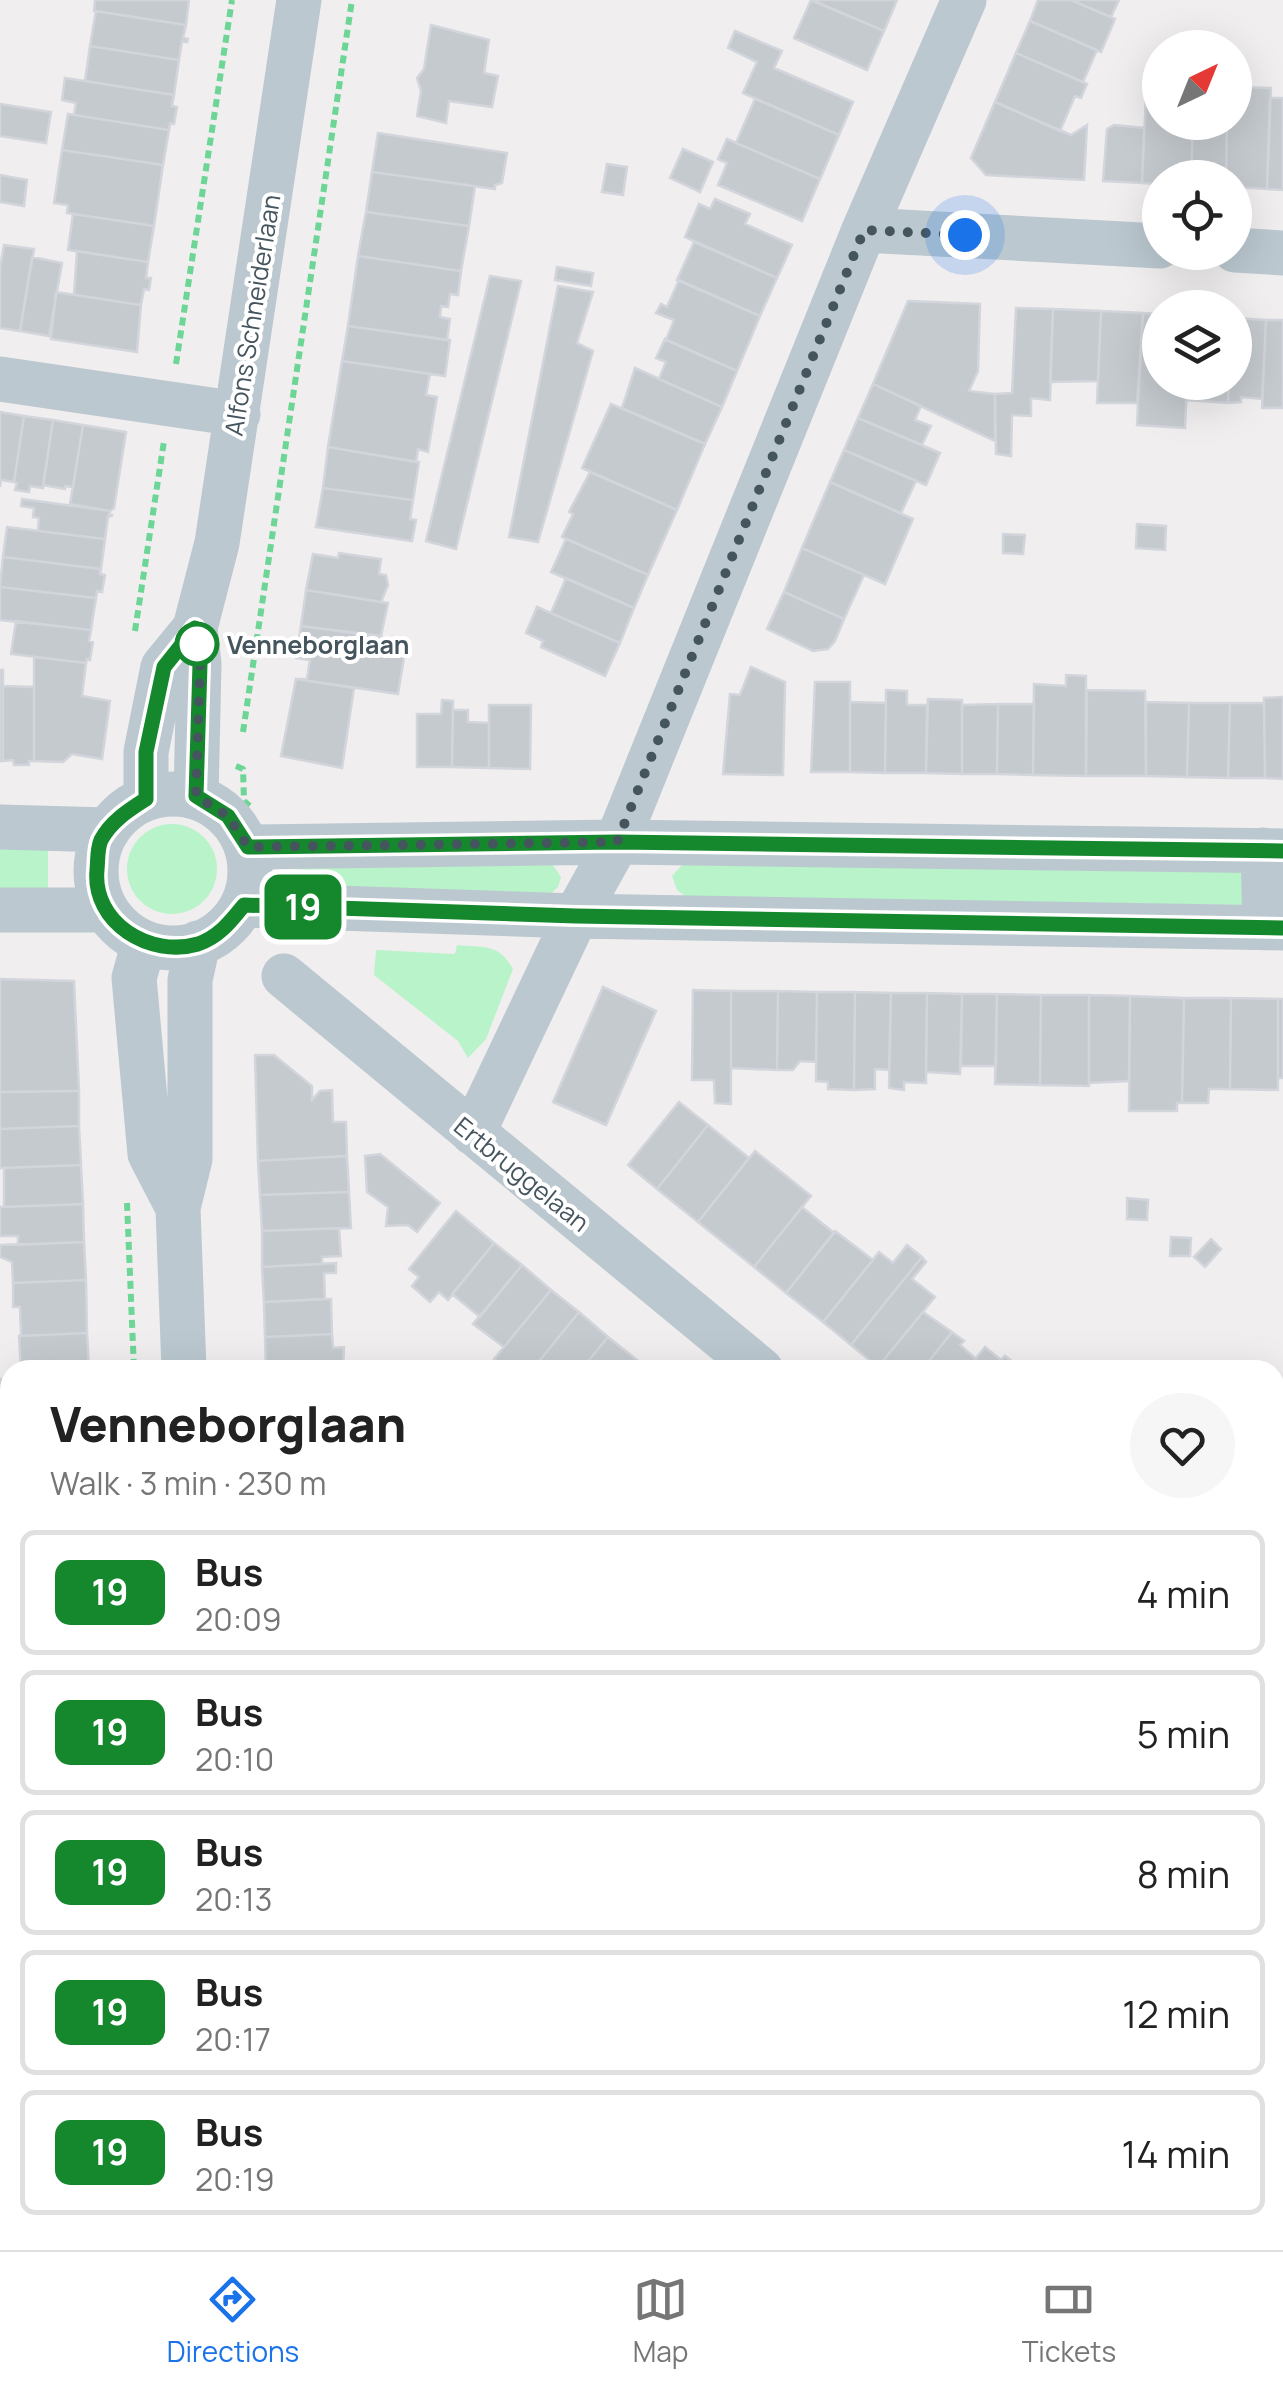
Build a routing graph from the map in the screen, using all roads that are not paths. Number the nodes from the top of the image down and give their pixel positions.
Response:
1 (299, 0) edge
2 (964, 0) edge
3 (864, 230) junction
4 (1142, 245) edge
5 (1252, 251) edge
6 (1283, 253) edge
7 (0, 379) edge
8 (238, 414) junction
9 (195, 628) junction
10 (146, 799) junction
11 (239, 826) junction
12 (0, 827) edge
13 (108, 830) junction
14 (617, 842) junction
15 (1273, 851) edge
16 (244, 905) junction
17 (0, 910) edge
18 (106, 910) junction
19 (576, 916) junction
20 (1274, 928) edge
21 (144, 942) junction
22 (198, 944) junction
23 (284, 976) dead end
24 (473, 1133) junction
25 (178, 1208) junction
26 (184, 1360) edge
27 (750, 1360) edge

1 - 8 street, Alfons Schneiderlaan
2 - 3 street
3 - 4 street
3 - 14 street
5 - 6 street
7 - 8 street
8 - 9 street, Alfons Schneiderlaan
9 - 10 street, Alfons Schneiderlaan
9 - 11 street, Alfons Schneiderlaan
10 - 11 street
10 - 13 street
11 - 14 street
11 - 16 street
12 - 13 street
13 - 18 street
14 - 15 street
14 - 19 street
15 - 20 street
16 - 19 street
16 - 22 street
17 - 18 street
18 - 21 street
19 - 20 street
19 - 24 street
21 - 22 street
21 - 25 street
22 - 25 street
23 - 24 street, Ertbruggelaan
24 - 27 street, Ertbruggelaan
25 - 26 street

